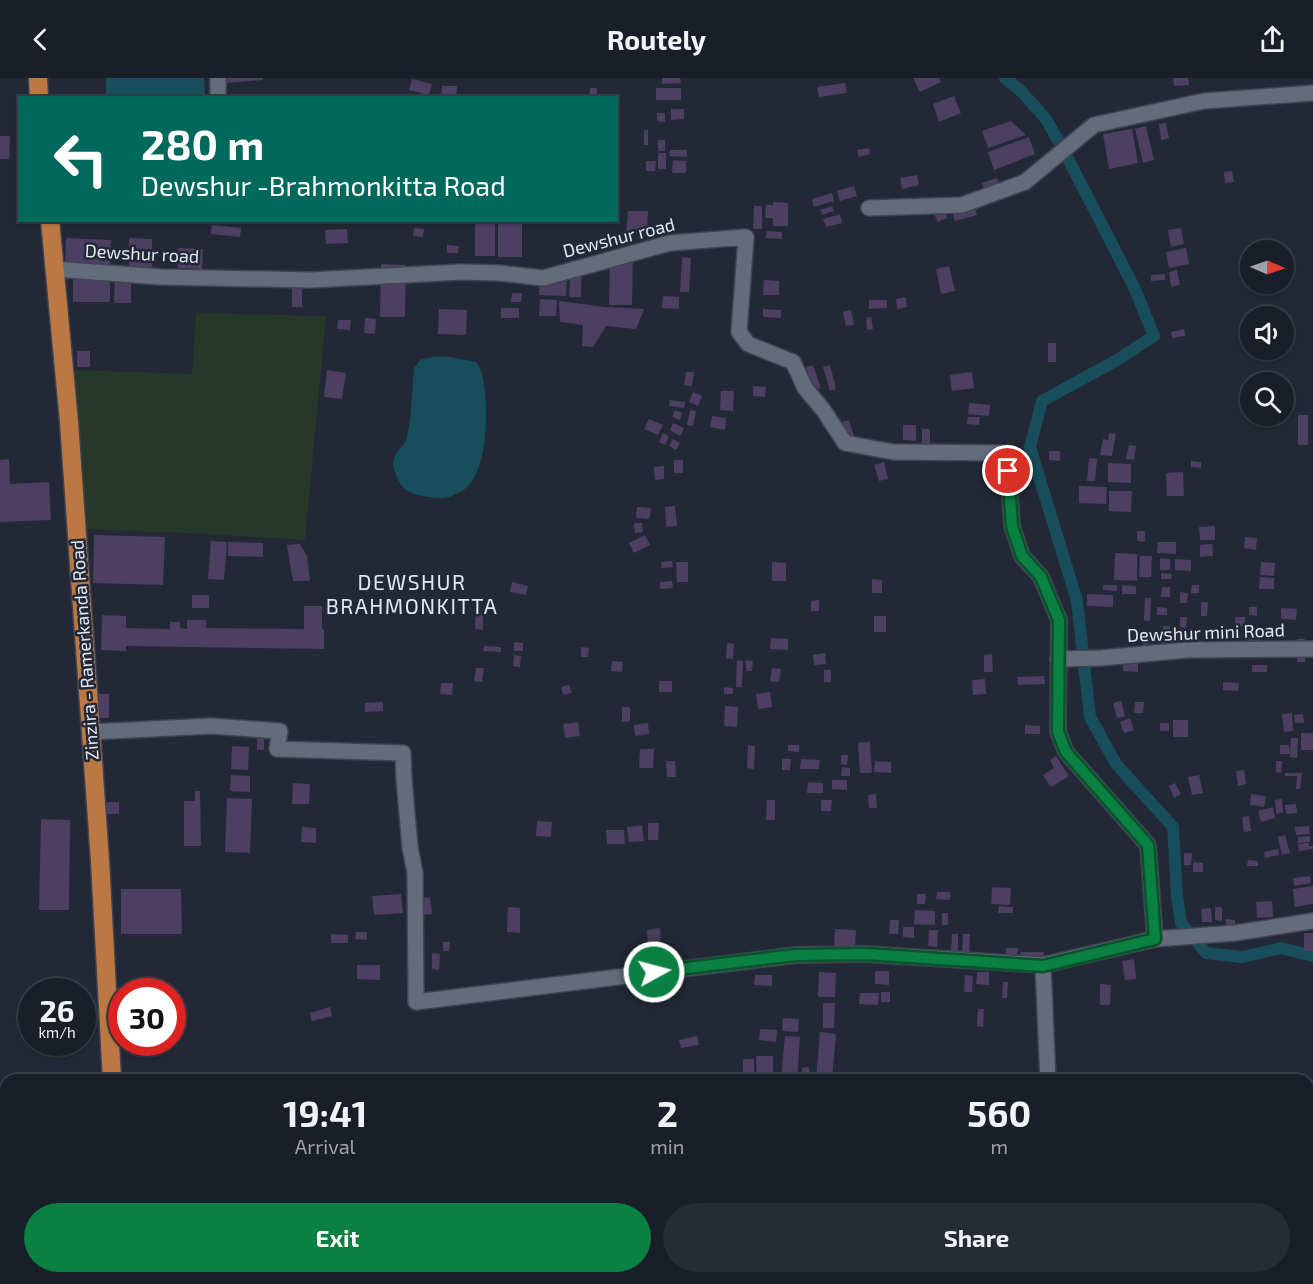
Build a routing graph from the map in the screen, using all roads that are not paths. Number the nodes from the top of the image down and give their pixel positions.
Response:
1 (38, 78) edge
2 (218, 78) edge
3 (1313, 93) edge
4 (39, 96) edge
5 (218, 96) edge
6 (869, 208) dead end
7 (50, 222) edge
8 (54, 268) junction
9 (1313, 649) edge
10 (1058, 659) junction
11 (91, 732) junction
12 (1313, 921) edge
13 (1155, 939) junction
14 (1043, 966) junction
15 (112, 1074) edge
16 (1048, 1074) edge

1 - 4 main road
2 - 5 street
3 - 6 street
7 - 8 main road, Zinzira - Ramerkanda Road
8 - 10 street, Dewshur road
8 - 11 main road, Zinzira - Ramerkanda Road
9 - 10 street, Dewshur mini Road
10 - 13 street
11 - 14 street
11 - 15 main road, Zinzira - Ramerkanda Road
12 - 13 street
13 - 14 street
14 - 16 street

